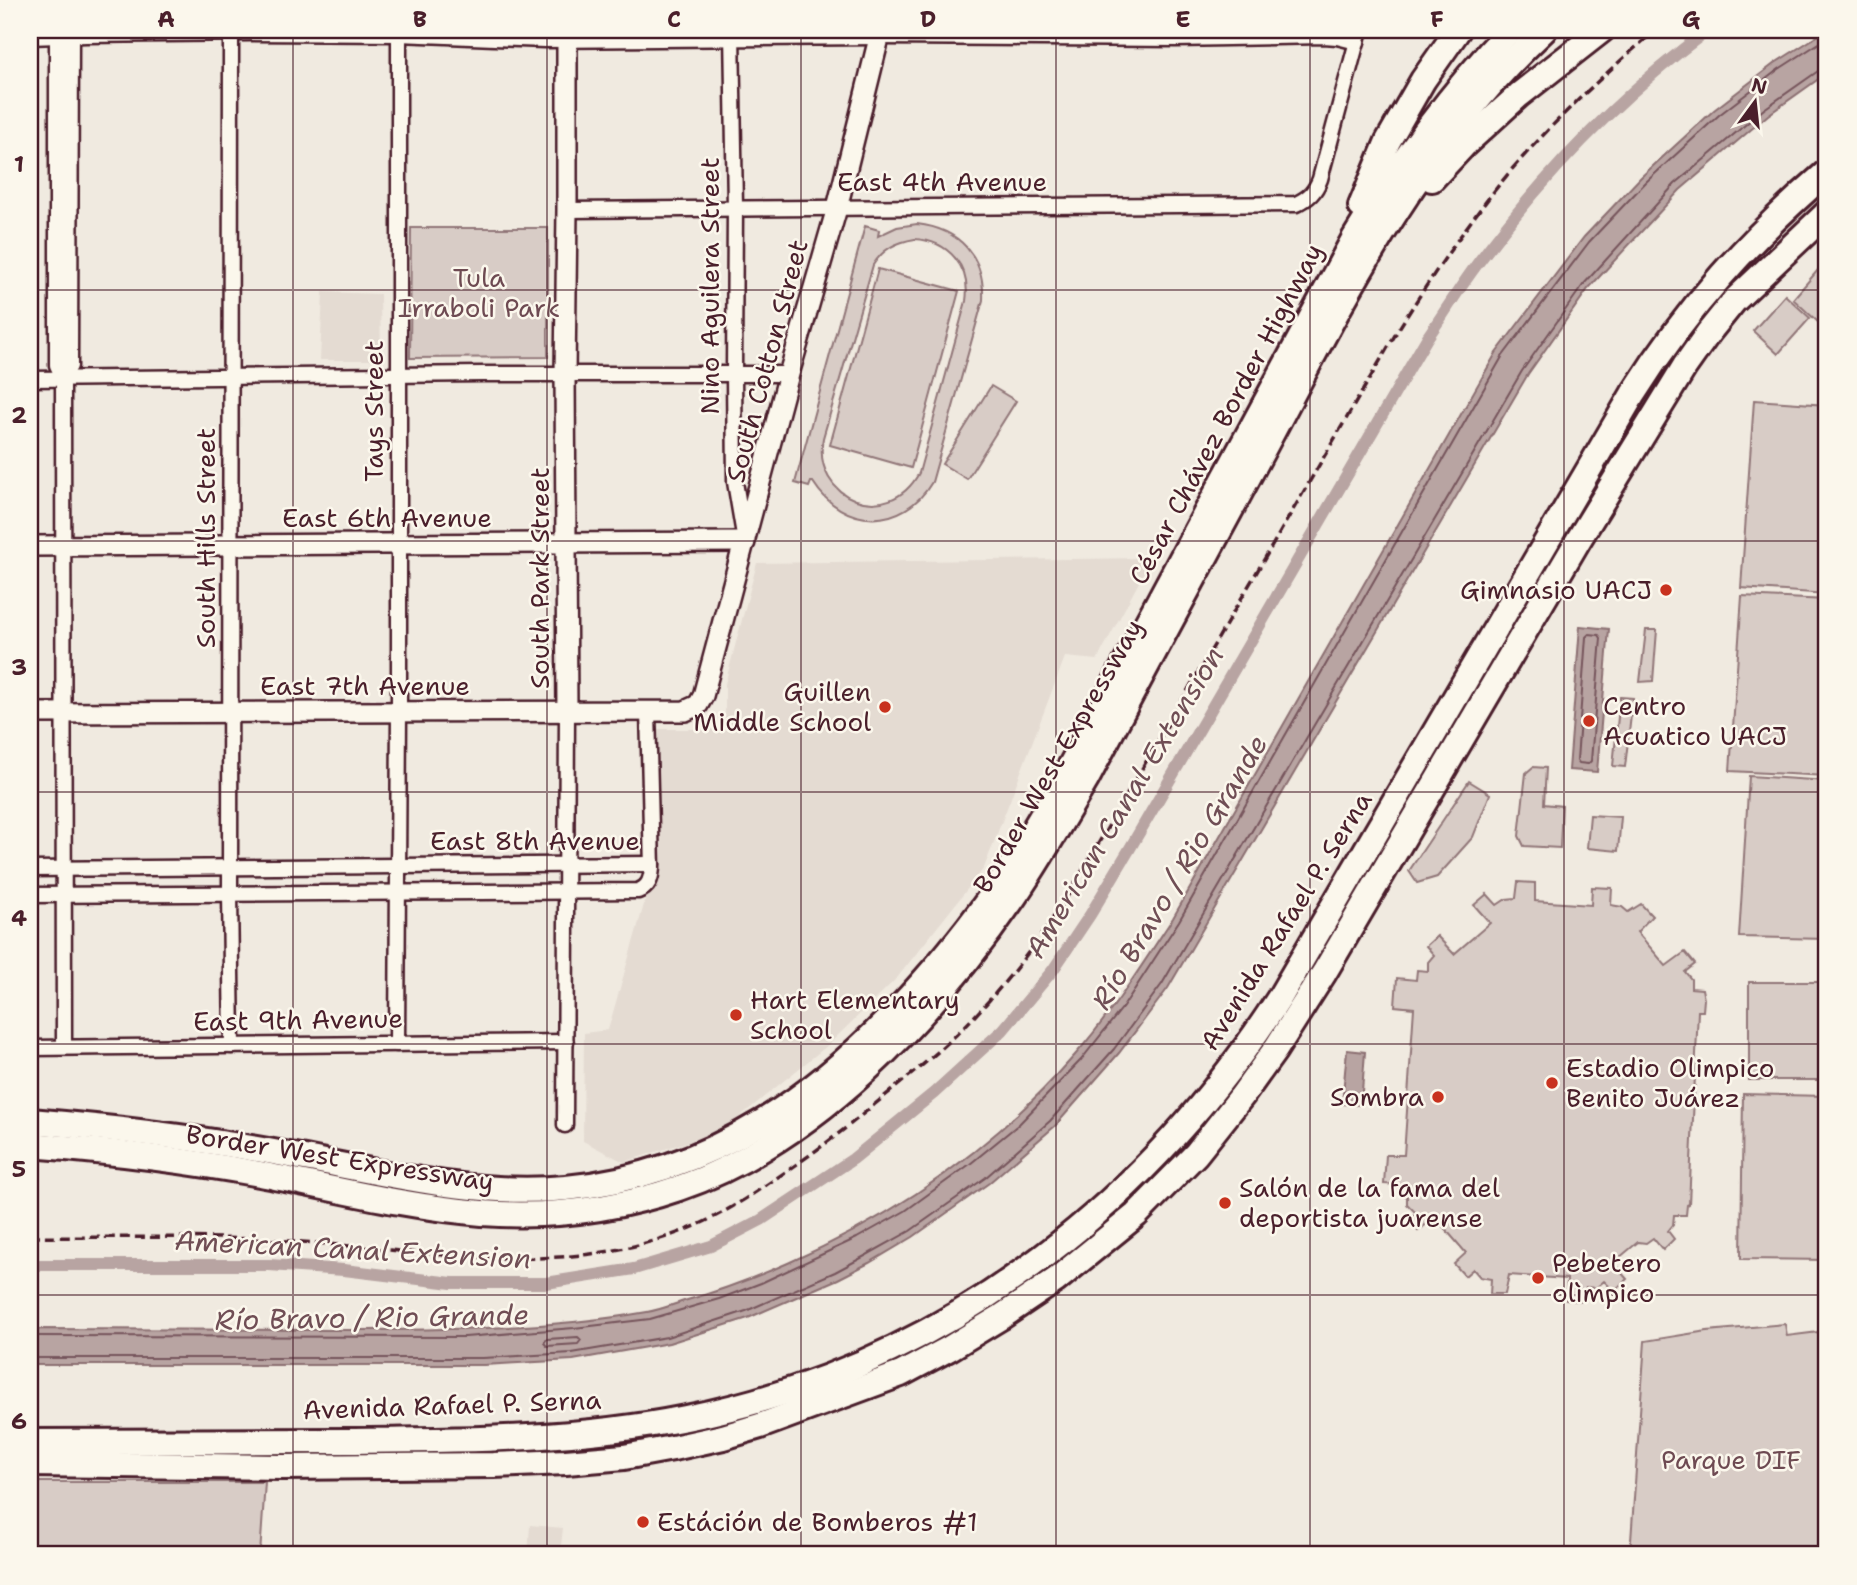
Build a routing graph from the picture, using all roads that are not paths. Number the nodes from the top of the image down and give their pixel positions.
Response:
1 (1458, 30) edge
2 (1510, 30) edge
3 (1544, 30) edge
4 (1602, 30) edge
5 (230, 31) edge
6 (399, 32) edge
7 (64, 33) edge
8 (880, 33) edge
9 (732, 34) edge
10 (567, 35) edge
11 (1359, 36) edge
12 (30, 37) edge
13 (1827, 172) edge
14 (735, 208) junction
15 (836, 208) junction
16 (568, 210) junction
17 (1827, 213) edge
18 (1368, 255) junction
19 (1331, 295) junction
20 (734, 373) junction
21 (565, 374) junction
22 (789, 374) junction
23 (398, 375) junction
24 (230, 377) junction
25 (63, 378) junction
26 (30, 379) edge
27 (745, 542) junction
28 (230, 544) junction
29 (398, 544) junction
30 (567, 544) junction
31 (63, 545) junction
32 (30, 546) edge
33 (698, 705) joint
34 (648, 710) junction
35 (399, 711) junction
36 (232, 712) junction
37 (566, 712) junction
38 (30, 713) edge
39 (64, 713) junction
40 (1107, 718) junction
41 (565, 864) junction
42 (652, 864) junction
43 (398, 866) junction
44 (230, 868) junction
45 (30, 869) edge
46 (64, 869) junction
47 (398, 892) junction
48 (566, 892) junction
49 (230, 894) junction
50 (30, 895) edge
51 (63, 895) junction
52 (566, 1042) junction
53 (397, 1044) junction
54 (232, 1046) junction
55 (64, 1047) junction
56 (30, 1048) edge
57 (30, 1121) edge
58 (565, 1125) dead end
59 (30, 1145) edge
60 (30, 1442) edge
61 (30, 1464) edge

1 - 19 highway
2 - 19 highway, César Chávez Border Highway
3 - 18 highway
4 - 18 highway
5 - 6 street
5 - 7 street
5 - 24 street, South Hills Street
6 - 10 street
6 - 23 street, Tays Street
7 - 12 street
7 - 25 street
8 - 9 street
8 - 11 street
8 - 15 street, South Cotton Street
9 - 10 street
9 - 14 street, Nino Aguilera Street
10 - 16 street, South Park Street
11 - 15 street, East 4th Avenue
13 - 60 highway, Avenida Rafael P. Serna
14 - 15 street, East 4th Avenue
14 - 16 street, East 4th Avenue
14 - 20 street, Nino Aguilera Street
15 - 22 street, South Cotton Street
16 - 21 street, South Park Street
17 - 61 highway
18 - 19 highway
19 - 40 highway, César Chávez Border Highway
20 - 21 street
20 - 22 street
20 - 27 street, Nino Aguilera Street
21 - 23 street
21 - 30 street, South Park Street
22 - 27 street, South Cotton Street
23 - 24 street
23 - 29 street, Tays Street
24 - 25 street
24 - 28 street, South Hills Street
25 - 26 street
25 - 31 street
27 - 30 street, East 6th Avenue
27 - 33 street, South Cotton Street
28 - 29 street, East 6th Avenue
28 - 31 street, East 6th Avenue
28 - 36 street, South Hills Street
29 - 30 street, East 6th Avenue
29 - 35 street, Tays Street
30 - 37 street, South Park Street
31 - 32 street, East 6th Avenue
31 - 39 street
33 - 34 street, East 7th Avenue
34 - 37 street, East 7th Avenue
34 - 42 street
35 - 36 street, East 7th Avenue
35 - 37 street, East 7th Avenue
35 - 43 street, Tays Street
36 - 39 street, East 7th Avenue
36 - 44 street, South Hills Street
37 - 41 street, South Park Street
38 - 39 street, East 7th Avenue
39 - 46 street
40 - 57 highway, César Chávez Border Highway
40 - 59 highway, Border West Expressway
41 - 42 street, East 8th Avenue
41 - 43 street, East 8th Avenue
41 - 48 street, South Park Street
42 - 48 street, East 8th Avenue
43 - 44 street, East 8th Avenue
43 - 47 street, Tays Street
44 - 46 street, East 8th Avenue
44 - 49 street, South Hills Street
45 - 46 street, East 8th Avenue
46 - 51 street
47 - 48 street, East 8th Avenue
47 - 49 street, East 8th Avenue
47 - 53 street, Tays Street
48 - 52 street, South Park Street
49 - 51 street, East 8th Avenue
49 - 54 street, South Hills Street
50 - 51 street, East 8th Avenue
51 - 55 street
52 - 53 street, East 9th Avenue
52 - 58 street, South Park Street
53 - 54 street, East 9th Avenue
54 - 55 street, East 9th Avenue
55 - 56 street, East 9th Avenue

